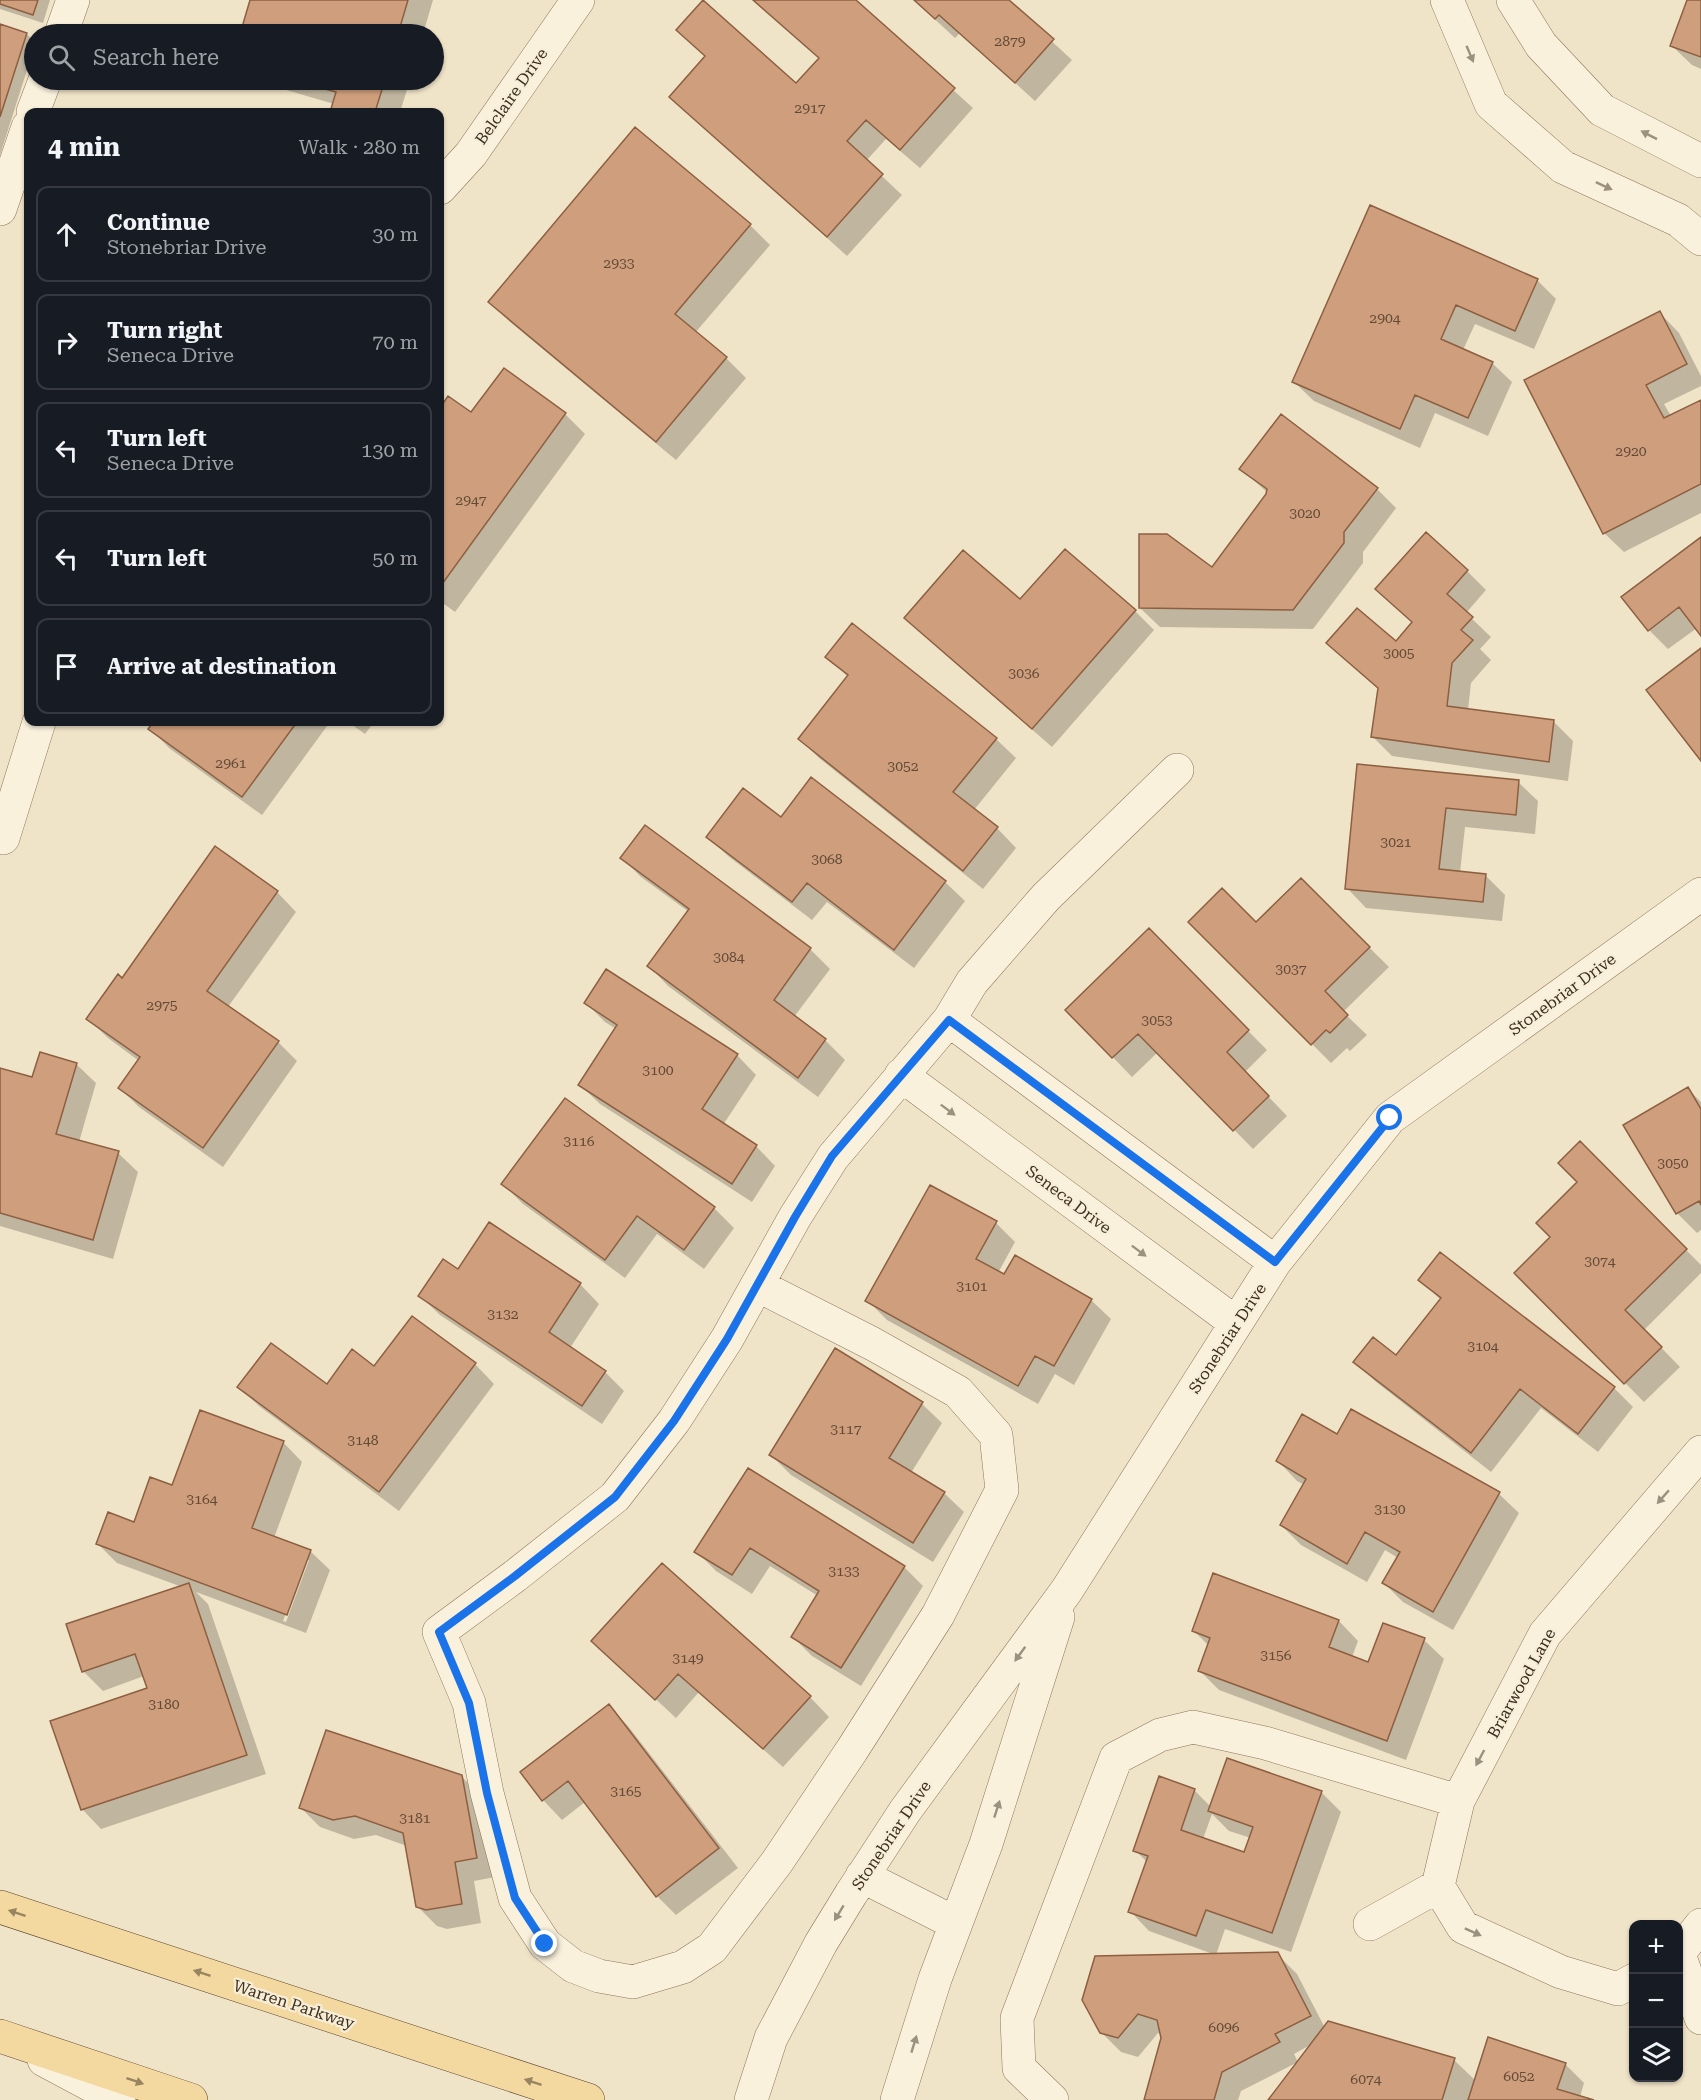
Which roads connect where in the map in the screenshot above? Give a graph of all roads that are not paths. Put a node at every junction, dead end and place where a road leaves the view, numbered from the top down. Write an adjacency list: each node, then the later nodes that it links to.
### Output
1 (73, 0): 5 (street)
2 (578, 0): 10 (street, Belclaire Drive)
3 (1447, 0): 12 (street, one-way to 12)
4 (1513, 0): 9 (street, one-way to 4)
5 (65, 24)
6 (41, 90): 7 (street)
7 (34, 108)
8 (24, 139): 11 (street)
9 (1701, 161)
10 (444, 184)
11 (0, 209)
12 (1701, 239)
13 (38, 726): 15 (street)
14 (1177, 770): 17 (street)
15 (3, 838)
16 (1701, 894): 19 (street, Stonebriar Drive)
17 (949, 1020): 18 (street); 19 (street)
18 (902, 1075): 20 (street); 21 (street, Seneca Drive, one-way to 21)
19 (1275, 1262): 21 (street, Stonebriar Drive)
20 (757, 1285): 20 (street)
21 (1236, 1323): 23 (street, Stonebriar Drive)
22 (1701, 1452): 24 (street, Briarwood Lane, one-way to 24)
23 (1067, 1590): 25 (street, Stonebriar Drive, one-way to 25); 28 (street, Stonebriar Drive, one-way to 23)
24 (1458, 1801): 26 (street, Briarwood Lane); 41 (street)
25 (862, 1876): 28 (street); 39 (street, Stonebriar Drive, one-way to 39)
26 (1438, 1886): 29 (street); 33 (street, one-way to 33)
27 (0, 1907): 38 (main road, Warren Parkway, one-way to 27)
28 (955, 1923): 40 (street, Stonebriar Drive, one-way to 28)
29 (1370, 1924)
30 (1701, 1925): 31 (street)
31 (1683, 1949)
32 (1683, 1966): 34 (street)
33 (1629, 1983)
34 (1701, 2018)
35 (0, 2036): 36 (street); 37 (main road, one-way to 37)
36 (119, 2100)
37 (191, 2100)
38 (588, 2100)
39 (751, 2100)
40 (897, 2100)
41 (1052, 2100)

